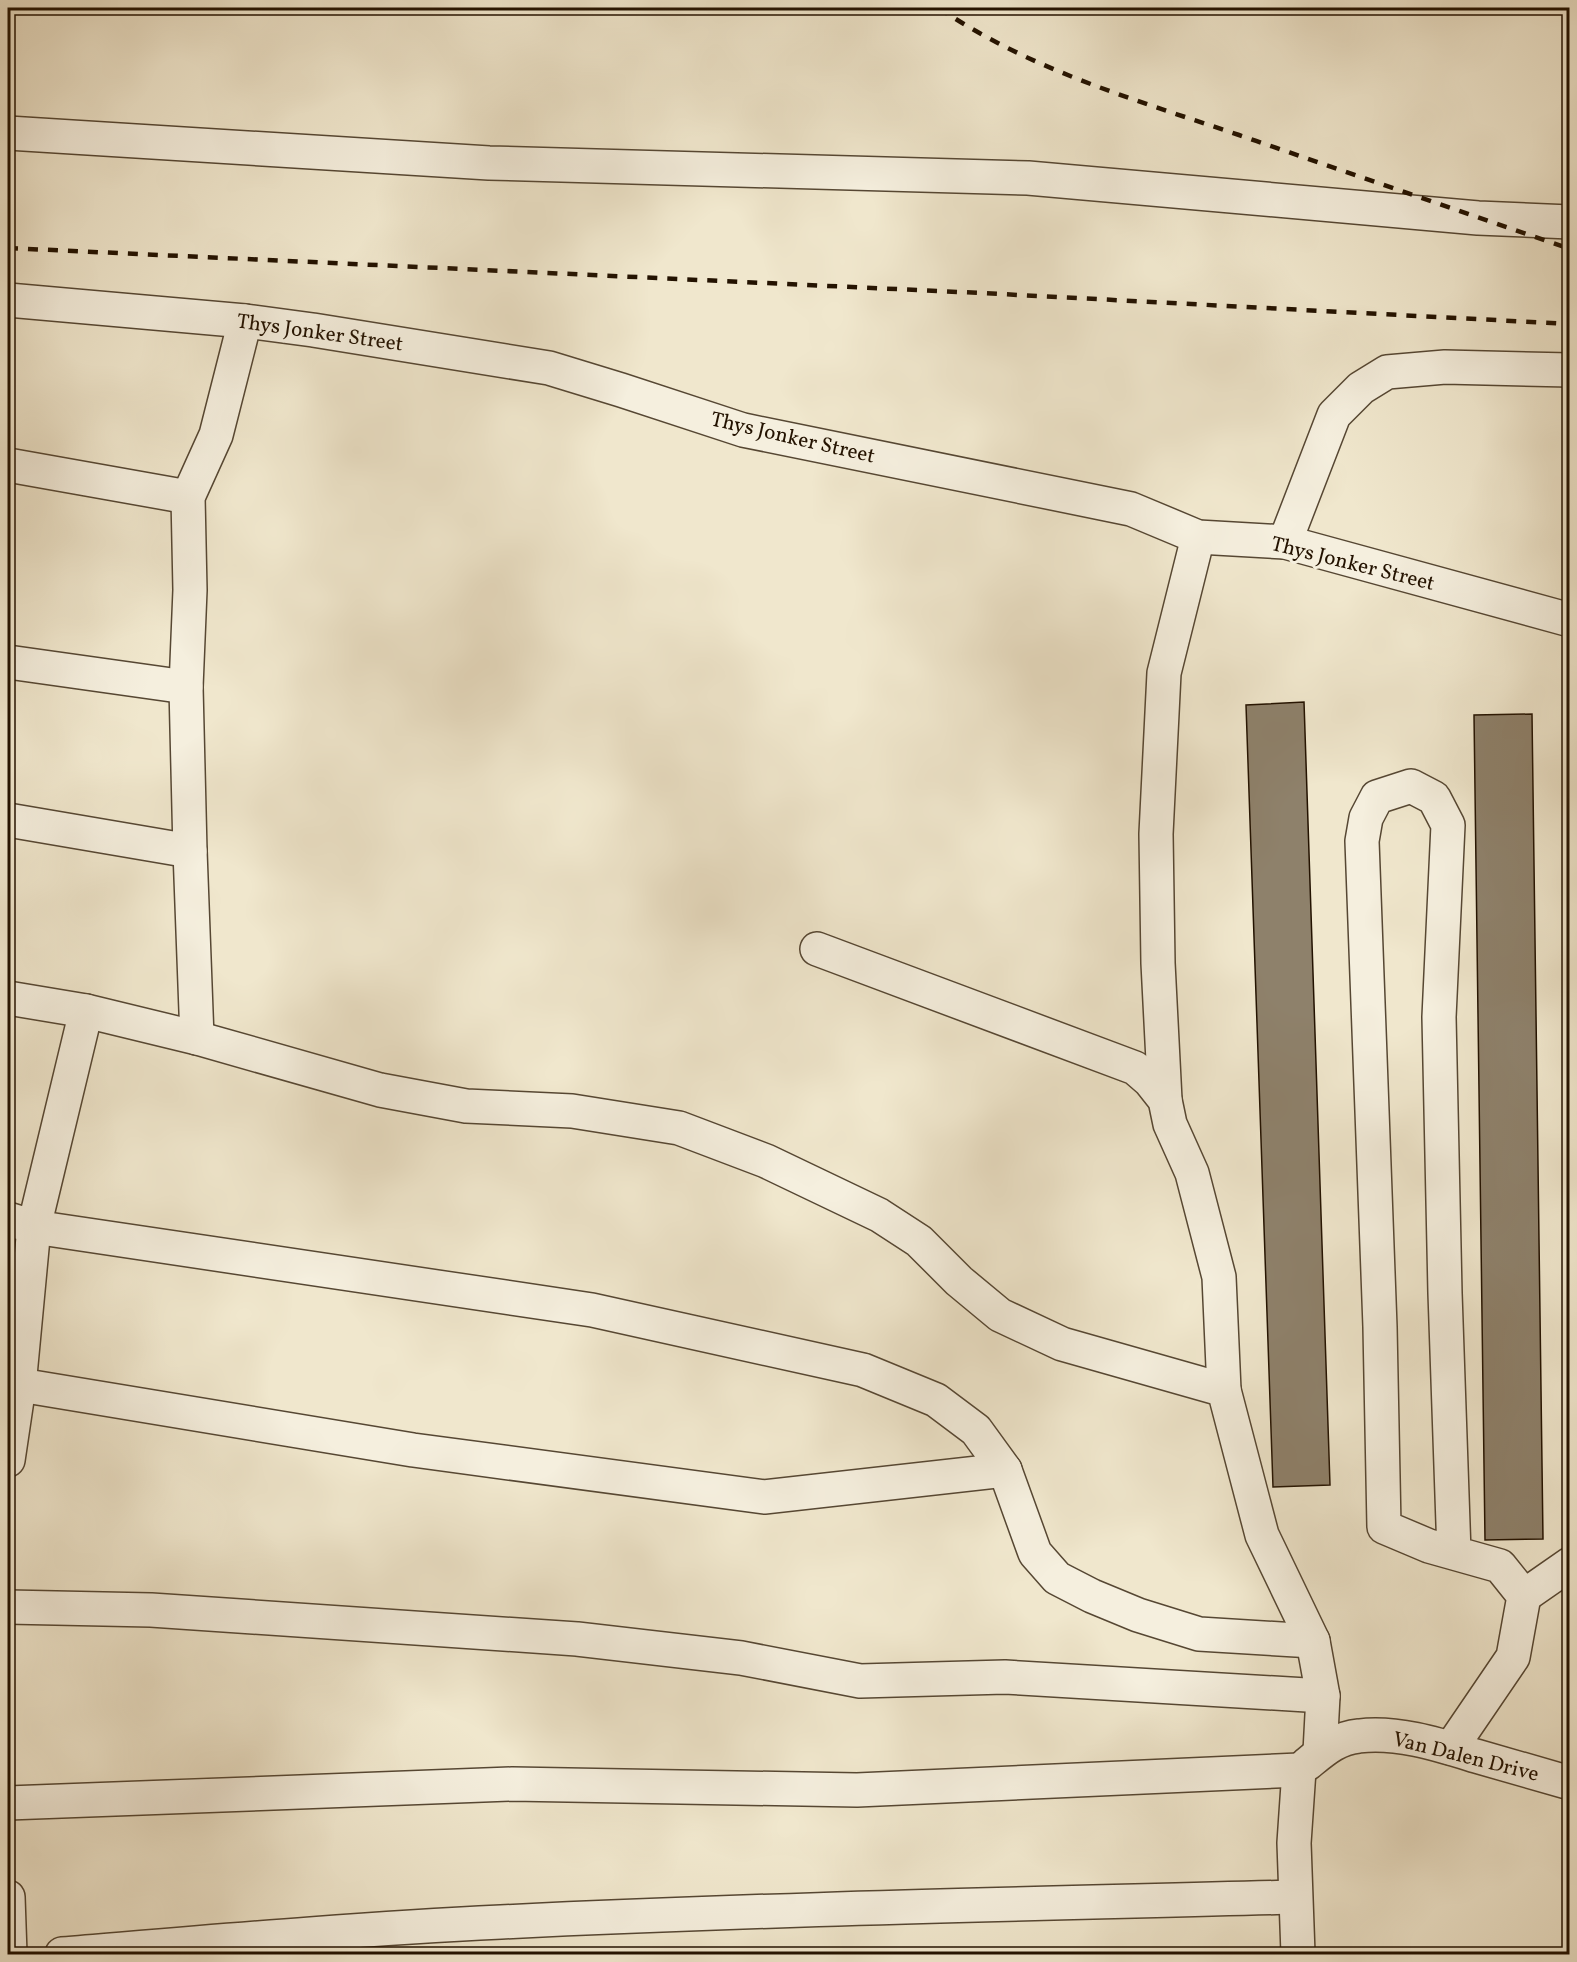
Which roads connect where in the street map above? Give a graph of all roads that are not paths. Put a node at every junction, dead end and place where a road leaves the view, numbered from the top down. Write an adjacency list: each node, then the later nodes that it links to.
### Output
1 (8, 133): 2 (street)
2 (1569, 222)
3 (8, 300): 4 (street, Thys Jonker Street)
4 (245, 321): 7 (street); 8 (street, Thys Jonker Street)
5 (1569, 370): 9 (street)
6 (8, 465): 7 (street)
7 (188, 497): 12 (street)
8 (1198, 537): 9 (street, Thys Jonker Street); 19 (street)
9 (1285, 542): 10 (street, Thys Jonker Street)
10 (1569, 620)
11 (8, 662): 12 (street)
12 (186, 687): 14 (street)
13 (8, 820): 14 (street)
14 (190, 851): 18 (street)
15 (817, 949): 19 (street)
16 (8, 998): 17 (street)
17 (86, 1011): 18 (street); 20 (street)
18 (198, 1038): 22 (street)
19 (1165, 1100): 22 (street)
20 (21, 1223): 21 (street); 24 (street)
21 (13, 1384): 23 (street); 24 (street)
22 (1224, 1390): 29 (street)
23 (8, 1460)
24 (1005, 1470): 29 (street)
25 (1454, 1553): 25 (street); 27 (street)
26 (1569, 1564): 27 (street)
27 (1524, 1596): 31 (street)
28 (8, 1606): 30 (street)
29 (1313, 1641): 30 (street)
30 (1323, 1696): 32 (street)
31 (1450, 1748): 32 (street, Van Dalen Drive); 33 (street, Van Dalen Drive)
32 (1310, 1761): 34 (street); 36 (street)
33 (1569, 1783)
34 (8, 1803)
35 (8, 1897): 37 (street)
36 (1295, 1897): 38 (street); 39 (street)
37 (10, 1954)
38 (62, 1954)
39 (1298, 1954)

